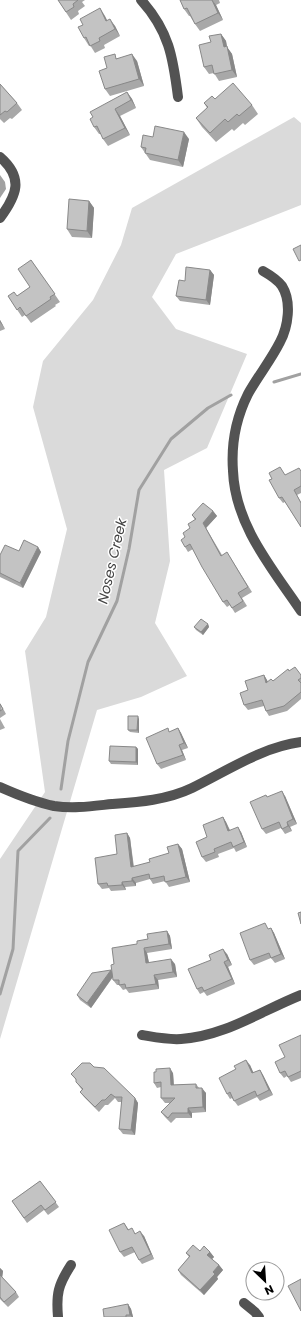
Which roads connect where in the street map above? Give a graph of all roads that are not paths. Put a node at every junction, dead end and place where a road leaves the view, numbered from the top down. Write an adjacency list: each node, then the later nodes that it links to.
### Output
1 (141, 0): 2 (street)
2 (178, 97)
3 (0, 157): 4 (street)
4 (0, 218)
5 (263, 271): 6 (street)
6 (301, 611)
7 (301, 742): 8 (street)
8 (0, 787)
9 (301, 995): 10 (street)
10 (142, 1035)
11 (71, 1265): 13 (street)
12 (244, 1304): 14 (street)
13 (58, 1317)
14 (259, 1317)

